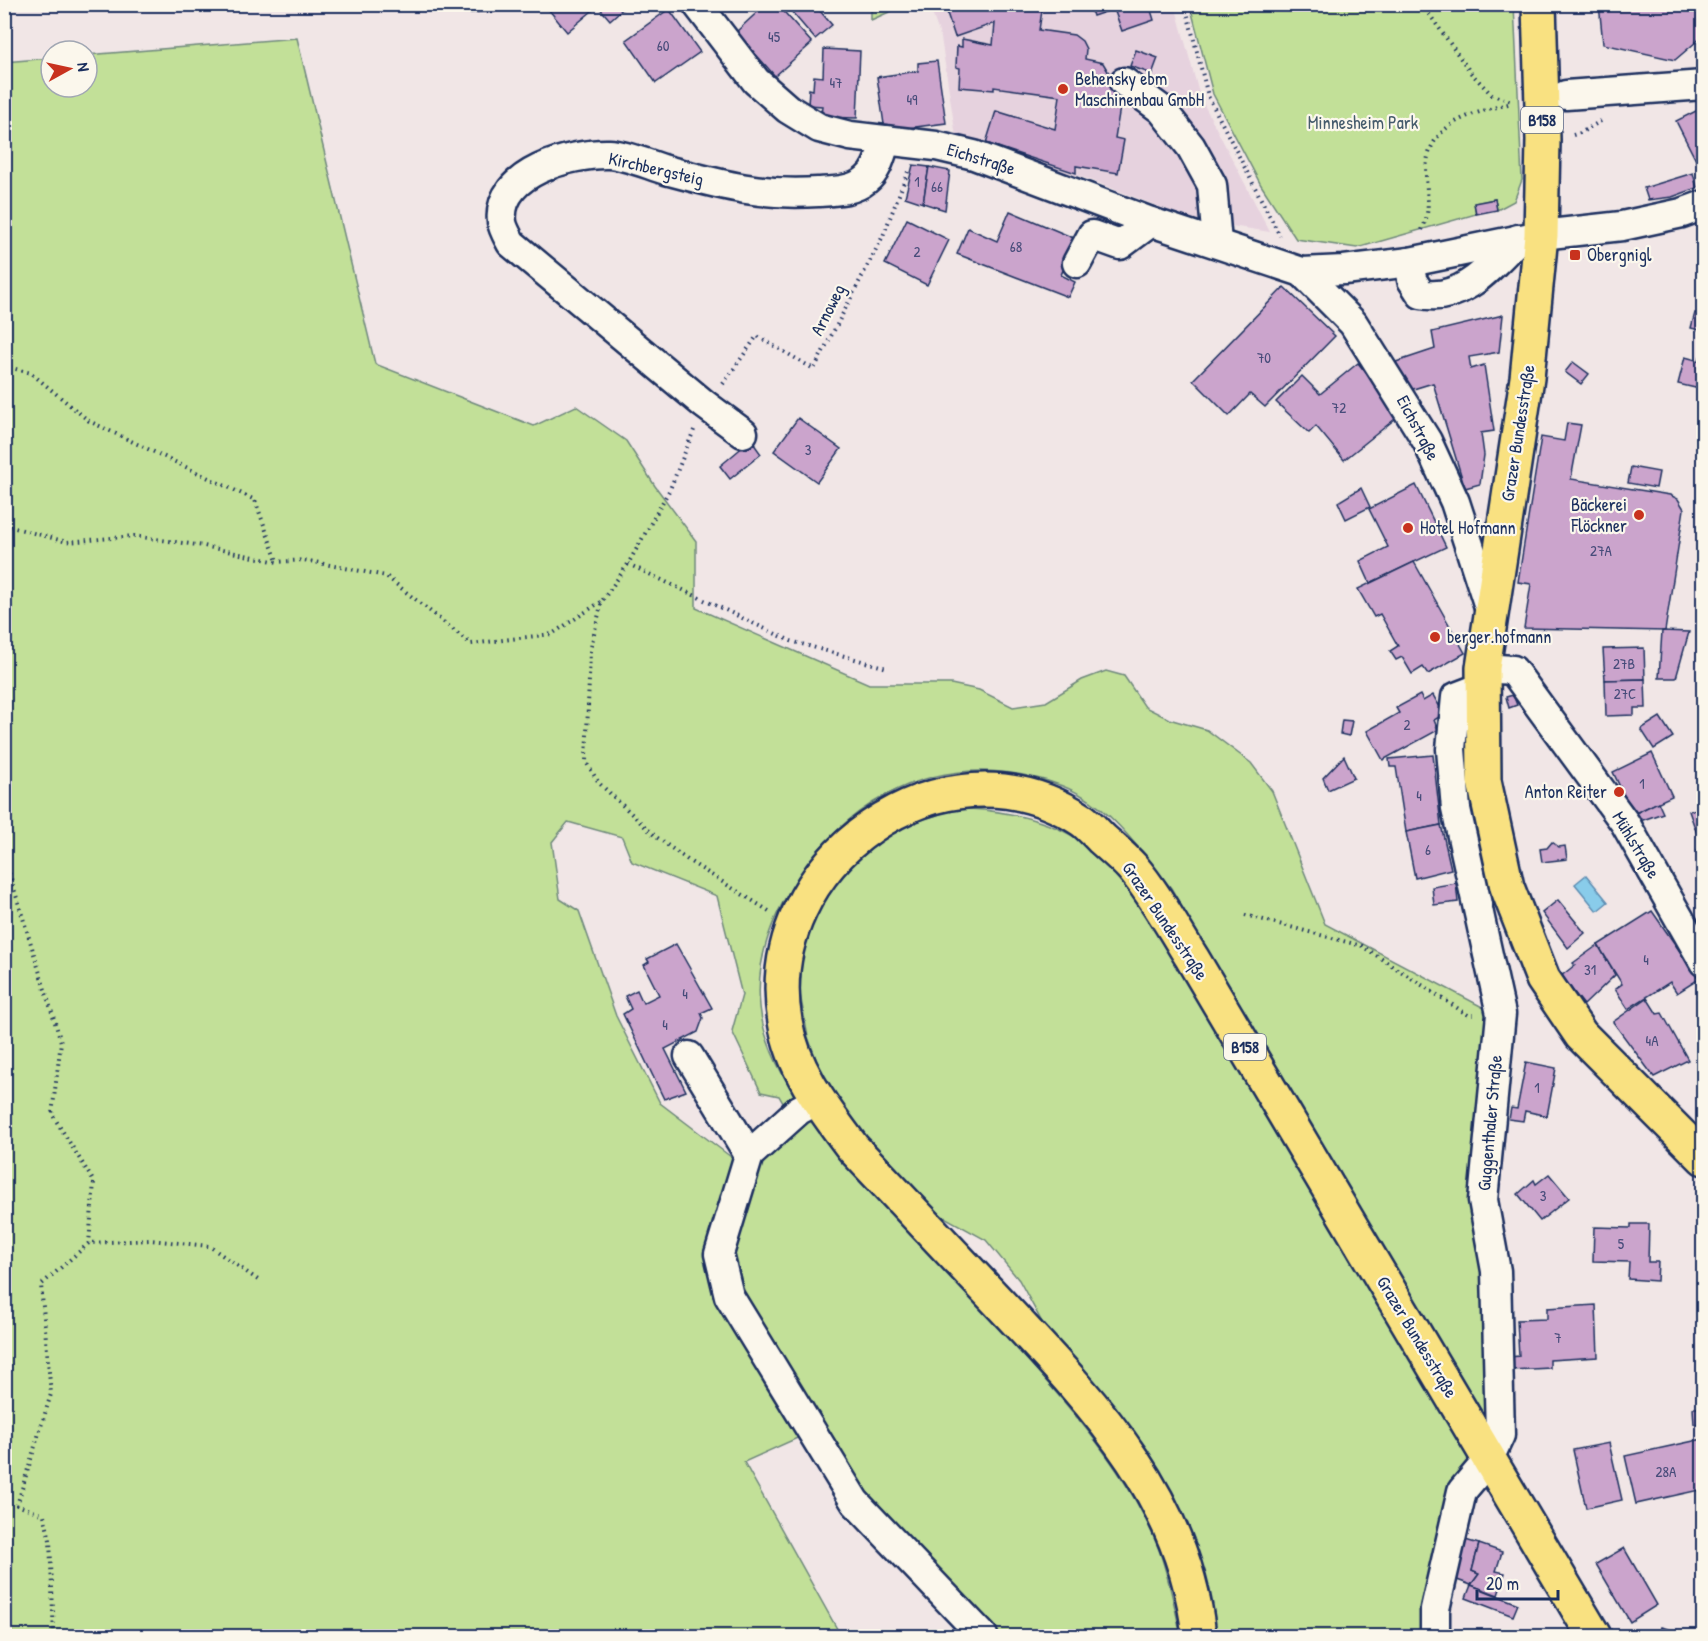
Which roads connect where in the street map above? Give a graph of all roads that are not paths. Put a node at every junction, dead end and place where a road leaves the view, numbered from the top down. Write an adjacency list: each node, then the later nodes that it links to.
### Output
1 (697, 4): 6 (street, Eichstraße)
2 (1539, 4): 9 (main road, B158)
3 (1125, 82): 10 (street)
4 (1704, 85): 5 (street)
5 (1566, 95)
6 (886, 140): 8 (street, Eichstraße); 14 (street, Kirchbergsteig)
7 (1704, 205): 9 (street)
8 (1151, 222): 10 (street, Eichstraße); 12 (street)
9 (1529, 237): 11 (street, Eichstraße); 11 (street); 15 (main road, Grazer Bundesstraße / B158)
10 (1216, 243): 13 (street, Eichstraße)
11 (1410, 262): 13 (street, Eichstraße)
12 (1077, 263)
13 (1302, 272): 15 (street, Eichstraße)
14 (743, 433)
15 (1490, 610): 16 (main road, Grazer Bundesstraße / B158)
16 (1483, 678): 17 (street, Mühlstraße); 21 (main road, Grazer Bundesstraße / B158); 22 (street, Guggenthaler Straße)
17 (1704, 962)
18 (689, 1056): 20 (street)
19 (818, 1100): 20 (street); 22 (main road, Grazer Bundesstraße / B158); 24 (main road, Grazer Bundesstraße / B158)
20 (748, 1155): 23 (street)
21 (1704, 1158)
22 (1489, 1459): 25 (street, Guggenthaler Straße); 26 (main road, Grazer Bundesstraße / B158)
23 (982, 1636)
24 (1199, 1636)
25 (1436, 1636)
26 (1594, 1636)

